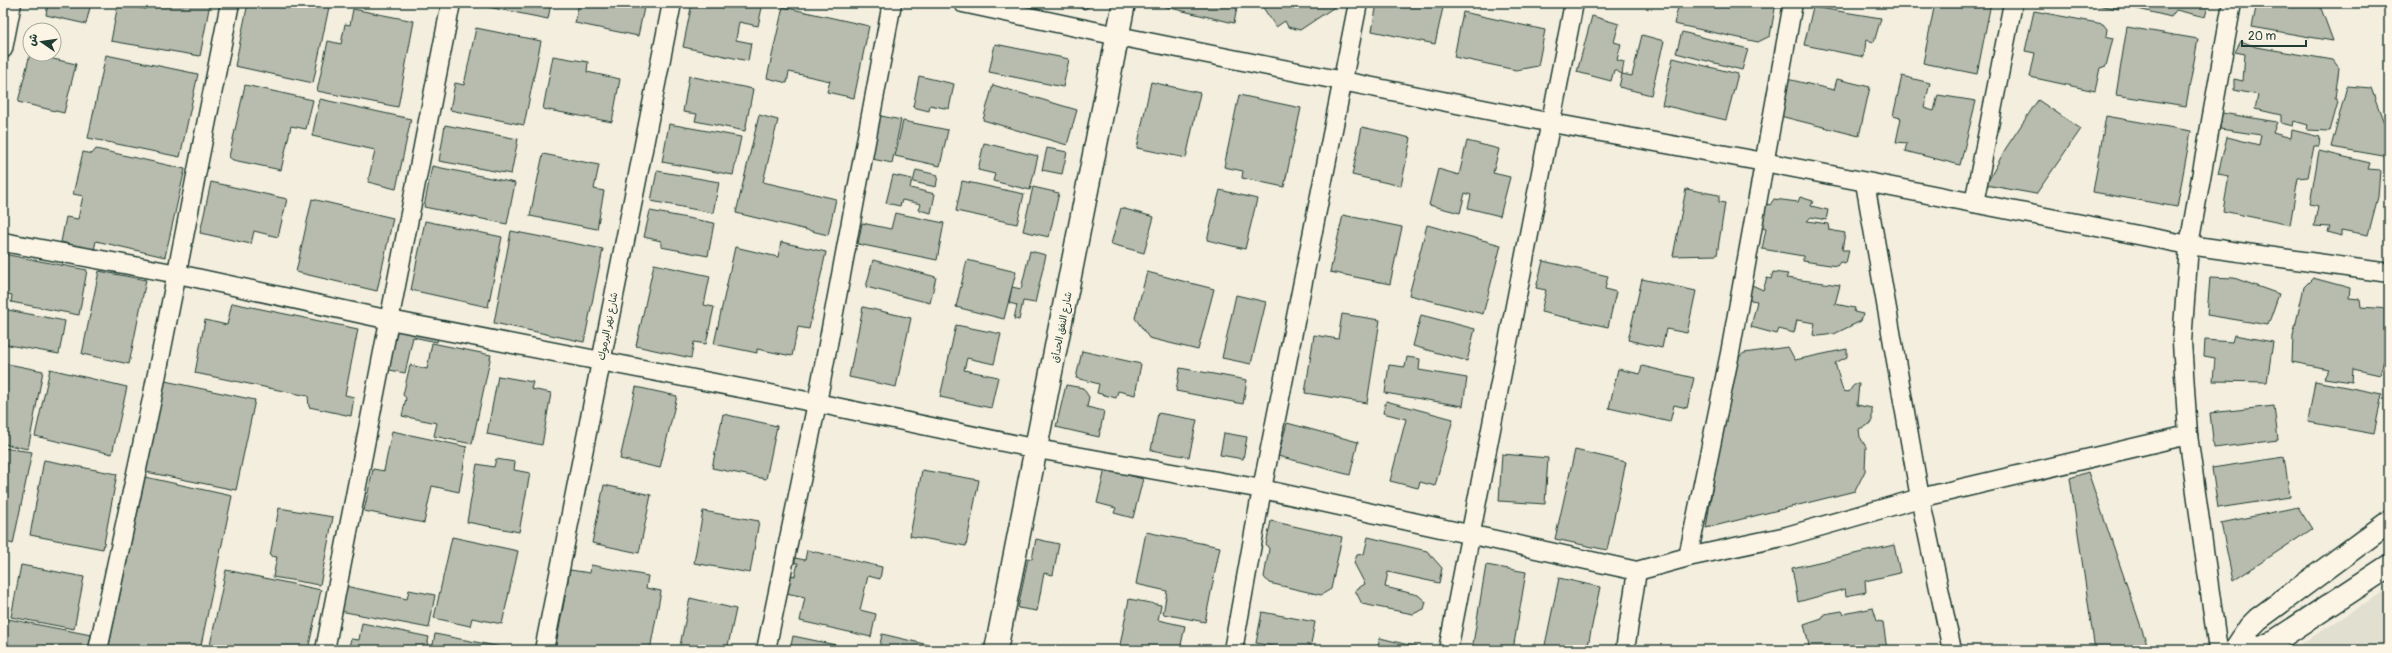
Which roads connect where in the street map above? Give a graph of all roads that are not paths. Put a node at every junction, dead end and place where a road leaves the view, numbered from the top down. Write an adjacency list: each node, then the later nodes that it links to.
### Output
1 (12, 3): 14 (street)
2 (230, 3): 23 (street)
3 (451, 3): 24 (street)
4 (672, 3): 25 (street, شارع نهر اليرموك)
5 (892, 3): 26 (street)
6 (963, 3): 13 (street)
7 (1124, 3): 13 (main road, شارع النفق الحدأق)
8 (1358, 3): 15 (street)
9 (1574, 3): 16 (street)
10 (1794, 3): 17 (street)
11 (2013, 3): 19 (street)
12 (2232, 3): 21 (street)
13 (1118, 36): 15 (street); 28 (main road, شارع النفق الحدأق)
14 (3, 49)
15 (1343, 81): 16 (street); 29 (street)
16 (1552, 123): 17 (street); 32 (street)
17 (1764, 162): 18 (street); 33 (street)
18 (1865, 183): 19 (street); 30 (street)
19 (1974, 203): 21 (street)
20 (3, 242): 23 (street)
21 (2189, 245): 22 (street); 27 (street)
22 (2389, 273)
23 (178, 274): 24 (street); 36 (street)
24 (390, 320): 25 (street); 37 (street)
25 (600, 361): 26 (street); 38 (street, شارع نهر اليرموك)
26 (817, 403): 28 (street); 39 (street)
27 (2188, 435): 30 (street); 45 (street)
28 (1037, 449): 29 (street); 40 (main road, شارع النفق الحدأق)
29 (1262, 489): 32 (street); 41 (street)
30 (1920, 498): 33 (street); 44 (street)
31 (2389, 522): 46 (main road)
32 (1468, 536): 35 (street); 42 (street)
33 (1688, 556): 35 (street)
34 (2389, 566): 47 (main road)
35 (1637, 571): 43 (street)
36 (98, 650)
37 (325, 650)
38 (544, 650)
39 (766, 650)
40 (996, 650)
41 (1233, 650)
42 (1448, 650)
43 (1626, 650)
44 (1952, 650)
45 (2218, 650)
46 (2235, 650)
47 (2246, 650)

